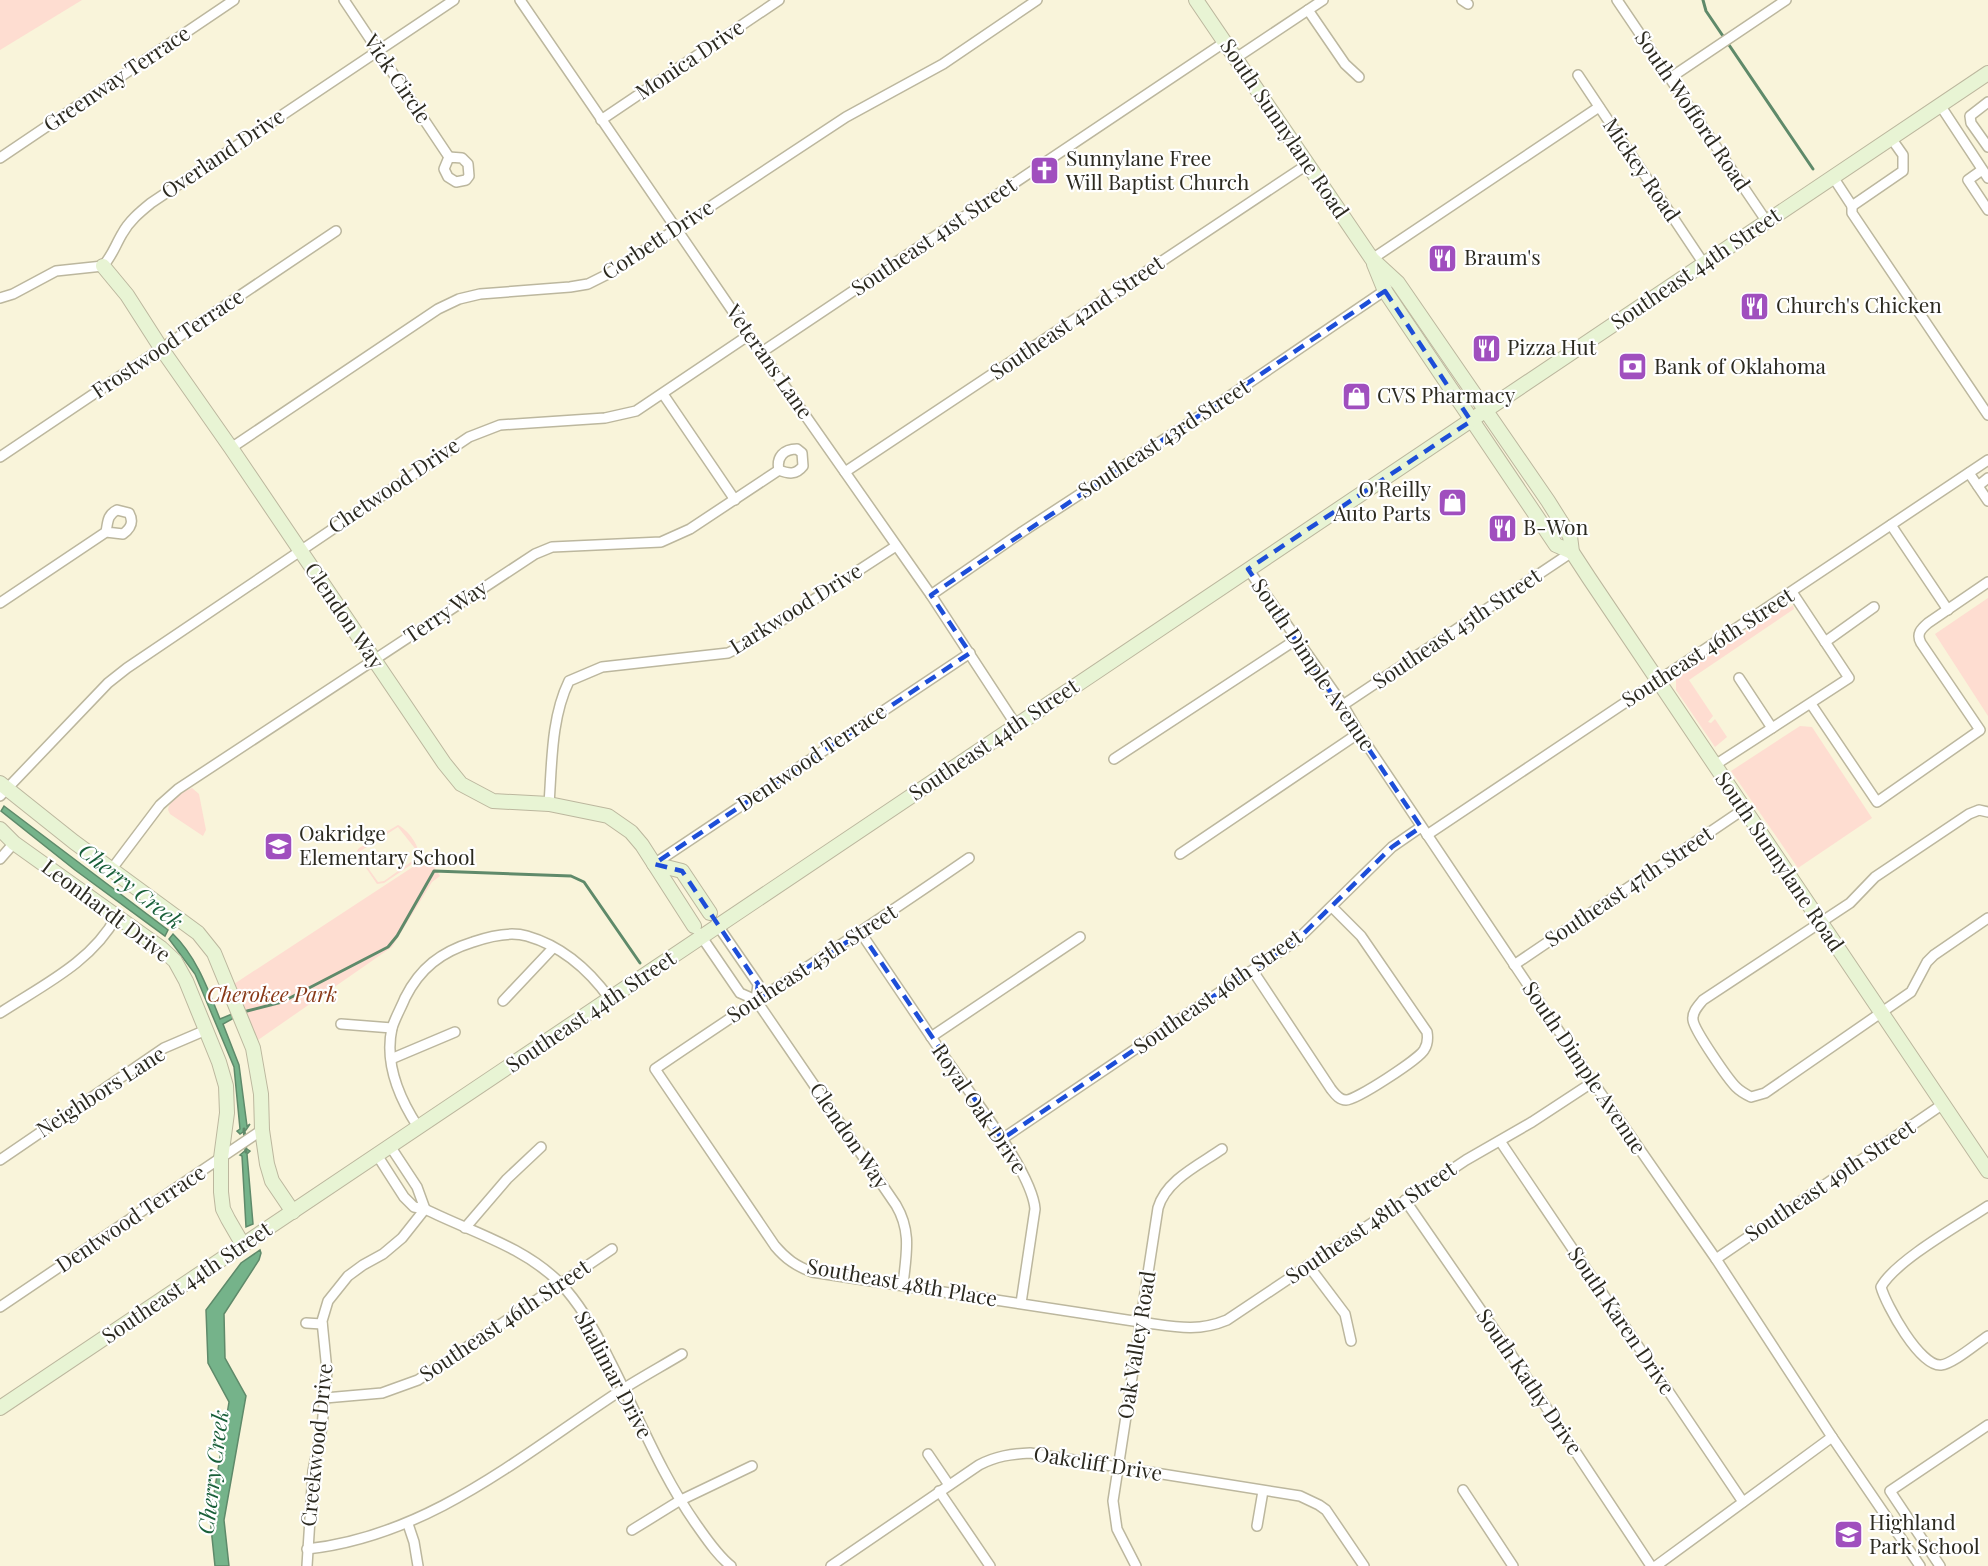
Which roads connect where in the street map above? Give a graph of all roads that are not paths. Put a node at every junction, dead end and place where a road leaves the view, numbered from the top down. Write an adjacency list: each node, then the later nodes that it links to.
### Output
1 (234, 0): 28 (street, Greenway Terrace)
2 (344, 0): 13 (street, Vick Circle)
3 (454, 0): 13 (street, Overland Drive)
4 (779, 0): 22 (street, Monica Drive)
5 (1037, 0): 36 (street, Corbett Drive)
6 (1196, 0): 12 (main road, South Sunnylane Road)
7 (1323, 0): 11 (street)
8 (1617, 0): 18 (street, South Wofford Road)
9 (1786, 0): 18 (street)
10 (526, 2): 22 (street, Veterans Lane)
11 (1308, 10): 14 (street); 17 (street)
12 (1225, 42): 14 (main road, South Sunnylane Road); 46 (street, Southeast 41st Street)
13 (378, 50): 27 (street, Vick Circle); 40 (street, Overland Drive)
14 (1236, 58): 29 (main road, South Sunnylane Road)
15 (1988, 73): 20 (main road, Southeast 44th Street)
16 (1578, 75): 21 (street, Mickey Road)
17 (1359, 77)
18 (1670, 78): 35 (street, South Wofford Road)
19 (1988, 102): 23 (street)
20 (1940, 105): 24 (main road, Southeast 44th Street); 25 (street)
21 (1599, 107): 38 (street); 39 (street, Mickey Road)
22 (601, 120): 36 (street, Veterans Lane)
23 (1977, 132): 25 (street); 26 (street)
24 (1891, 138): 31 (main road, Southeast 44th Street); 33 (street)
25 (1963, 141): 30 (street)
26 (1988, 147)
27 (449, 157)
28 (0, 158)
29 (1308, 164): 38 (main road, South Sunnylane Road); 55 (street, Southeast 42nd Street)
30 (1982, 170): 32 (street); 34 (street)
31 (1833, 177): 33 (street); 35 (main road, Southeast 44th Street)
32 (1988, 178)
33 (1852, 206): 49 (street)
34 (1988, 210)
35 (1767, 222): 39 (main road, Southeast 44th Street)
36 (676, 228): 44 (street, Veterans Lane); 51 (street, Corbett Drive)
37 (336, 231): 45 (street, Frostwood Terrace)
38 (1372, 259): 41 (main road, South Sunnylane Road); 42 (main road, South Sunnylane Road)
39 (1704, 264): 48 (main road, Southeast 44th Street)
40 (103, 266): 43 (street); 45 (main road, Clendon Way)
41 (1398, 283): 42 (street, Southeast 43rd Street); 48 (main road, South Sunnylane Road)
42 (1384, 291): 50 (main road, South Sunnylane Road); 69 (street, Southeast 43rd Street)
43 (0, 298)
44 (749, 335): 46 (street, Veterans Lane); 47 (street, Chetwood Drive)
45 (161, 348): 51 (main road, Clendon Way); 52 (street, Frostwood Terrace)
46 (762, 352): 55 (street, Veterans Lane)
47 (663, 394): 59 (street); 64 (street, Chetwood Drive)
48 (1486, 410): 50 (main road, Southeast 44th Street); 65 (main road, South Sunnylane Road)
49 (1988, 415)
50 (1472, 421): 65 (main road, South Sunnylane Road); 66 (main road, Southeast 44th Street)
51 (231, 448): 64 (main road, Clendon Way)
52 (0, 457)
53 (1988, 460): 56 (street, Southeast 46th Street)
54 (778, 470): 59 (street, Terry Way)
55 (845, 472): 63 (street, Veterans Lane)
56 (1969, 473): 58 (street); 61 (street, Southeast 46th Street)
57 (1988, 478): 58 (street)
58 (1977, 486): 60 (street)
59 (735, 500): 76 (street, Terry Way)
60 (1988, 501)
61 (1891, 525): 68 (street, Southeast 46th Street); 72 (street)
62 (106, 532): 70 (street)
63 (896, 546): 69 (street, Veterans Lane); 87 (street, Larkwood Drive)
64 (300, 550): 76 (main road, Clendon Way); 86 (street, Chetwood Drive)
65 (1572, 552): 78 (main road, South Sunnylane Road); 80 (street, Southeast 45th Street)
66 (1248, 569): 73 (street, South Dimple Avenue); 81 (main road, Southeast 44th Street)
67 (1988, 582): 72 (street)
68 (1792, 592): 74 (street); 78 (street, Southeast 46th Street)
69 (931, 595): 75 (street, Veterans Lane)
70 (0, 603)
71 (1874, 607): 74 (street)
72 (1948, 610): 79 (street)
73 (1297, 639): 80 (street, South Dimple Avenue); 84 (street)
74 (1825, 642): 79 (street)
75 (970, 653): 81 (street, Veterans Lane); 96 (street, Dentwood Terrace)
76 (373, 660): 87 (main road, Clendon Way); 97 (street, Terry Way)
77 (1739, 678): 82 (street)
78 (1657, 681): 85 (main road, South Sunnylane Road); 91 (street, Southeast 46th Street)
79 (1811, 704): 82 (street)
80 (1343, 705): 83 (street, South Dimple Avenue)
81 (1016, 725): 105 (main road, Southeast 44th Street)
82 (1772, 728): 85 (street)
83 (1359, 733): 91 (street, South Dimple Avenue); 93 (street)
84 (1114, 759)
85 (1715, 765): 88 (main road, South Sunnylane Road)
86 (2, 790): 97 (main road, Leonhardt Drive)
87 (549, 804): 96 (main road, Clendon Way)
88 (1744, 809): 104 (main road, South Sunnylane Road); 110 (street, Southeast 47th Street)
89 (1988, 813): 104 (street)
90 (0, 829): 92 (main road, Leonhardt Drive)
91 (1424, 831): 100 (street, Southeast 46th Street); 110 (street, South Dimple Avenue)
92 (14, 843): 95 (street); 102 (main road, Leonhardt Drive)
93 (1180, 854)
94 (969, 858): 107 (street, Southeast 45th Street)
95 (0, 859)
96 (654, 864): 98 (main road, Clendon Way); 99 (main road, Clendon Way)
97 (111, 870): 127 (main road, Leonhardt Drive)
98 (693, 889): 99 (main road); 101 (main road, Clendon Way)
99 (677, 900): 106 (main road, Clendon Way)
100 (1332, 907): 111 (street, Southeast 46th Street); 111 (street)
101 (710, 914): 105 (street, Clendon Way)
102 (116, 917): 116 (street); 119 (main road, Leonhardt Drive)
103 (1988, 918): 115 (street)
104 (1820, 922): 115 (main road, South Sunnylane Road); 115 (street)
105 (718, 926): 106 (main road, Southeast 44th Street); 113 (street, Clendon Way)
106 (698, 931): 112 (main road, Southeast 44th Street); 113 (street, Clendon Way)
107 (861, 933): 113 (street, Southeast 45th Street); 121 (street, Royal Oak Drive)
108 (1080, 937): 121 (street)
109 (553, 948): 112 (street); 114 (street); 118 (street)
110 (1514, 965): 124 (street, South Dimple Avenue)
111 (1253, 971): 128 (street, Southeast 46th Street)
112 (609, 999): 126 (main road, Southeast 44th Street)
113 (756, 1000): 123 (street, Southeast 45th Street); 147 (street, Clendon Way)
114 (503, 1001)
115 (1881, 1012): 125 (main road, South Sunnylane Road)
116 (0, 1013)
117 (341, 1024): 118 (street)
118 (392, 1028): 122 (street)
119 (206, 1030): 134 (main road, Leonhardt Drive); 135 (street, Neighbors Lane)
120 (454, 1032): 122 (street)
121 (931, 1037): 128 (street, Royal Oak Drive)
122 (391, 1059): 126 (street)
123 (655, 1069): 147 (street, Southeast 48th Place)
124 (1593, 1082): 129 (street, Southeast 48th Street); 144 (street, South Dimple Avenue)
125 (1943, 1104): 136 (main road, South Sunnylane Road); 144 (street, Southeast 49th Street)
126 (418, 1127): 130 (main road, Southeast 44th Street)
127 (262, 1130): 134 (street, Dentwood Terrace); 140 (main road, Leonhardt Drive)
128 (1002, 1139): 148 (street, Royal Oak Drive)
129 (1500, 1141): 137 (street, Southeast 48th Street); 169 (street, South Karen Drive)
130 (390, 1146): 133 (main road, Southeast 44th Street); 139 (street)
131 (541, 1147): 141 (street)
132 (1222, 1149): 150 (street, Oak Valley Road)
133 (376, 1155): 139 (street, Shalimar Drive); 140 (main road, Southeast 44th Street)
134 (221, 1158): 142 (main road, Leonhardt Drive); 149 (street, Dentwood Terrace)
135 (0, 1160)
136 (1988, 1171)
137 (1405, 1200): 145 (street, Southeast 48th Street); 182 (street, South Kathy Drive)
138 (1988, 1206): 153 (street)
139 (426, 1209): 141 (street, Shalimar Drive); 152 (street, Creekwood Drive)
140 (292, 1212): 142 (main road, Southeast 44th Street)
141 (465, 1228): 146 (street, Shalimar Drive)
142 (243, 1245): 158 (main road, Southeast 44th Street)
143 (612, 1250): 146 (street, Southeast 46th Street)
144 (1716, 1259): 160 (street, South Dimple Avenue)
145 (1308, 1264): 150 (street, Southeast 48th Street); 154 (street)
146 (560, 1283): 156 (street, Shalimar Drive); 157 (street, Southeast 46th Street)
147 (903, 1285): 148 (street, Southeast 48th Place)
148 (1021, 1303): 150 (street, Southeast 48th Place)
149 (0, 1307)
150 (1140, 1322): 163 (street, Oak Valley Road)
151 (306, 1323): 152 (street)
152 (322, 1324): 157 (street, Creekwood Drive)
153 (1988, 1336)
154 (1351, 1341)
155 (682, 1354): 156 (street)
156 (624, 1388): 168 (street, Shalimar Drive); 170 (street)
157 (324, 1398): 173 (street, Creekwood Drive)
158 (0, 1408)
159 (1988, 1425): 185 (street)
160 (1833, 1437): 169 (street); 184 (street, South Dimple Avenue)
161 (928, 1454): 164 (street)
162 (752, 1466): 168 (street)
163 (1118, 1467): 164 (street, Oakcliff Drive); 167 (street, Oakcliff Drive); 179 (street, Oak Valley Road)
164 (949, 1485): 166 (street, Oakcliff Drive)
165 (1462, 1490): 181 (street)
166 (939, 1491): 177 (street, Oakcliff Drive); 178 (street)
167 (1263, 1491): 171 (street); 180 (street, Oakcliff Drive)
168 (679, 1501): 172 (street); 176 (street, Shalimar Drive)
169 (1743, 1502): 183 (street)
170 (408, 1524): 173 (street); 175 (street)
171 (1257, 1526)
172 (632, 1530)
173 (307, 1549): 174 (street, Creekwood Drive)
174 (307, 1566)
175 (418, 1566)
176 (730, 1566)
177 (831, 1566)
178 (990, 1566)
179 (1136, 1566)
180 (1364, 1566)
181 (1513, 1566)
182 (1651, 1566)
183 (1656, 1566)
184 (1920, 1566)
185 (1940, 1566)

